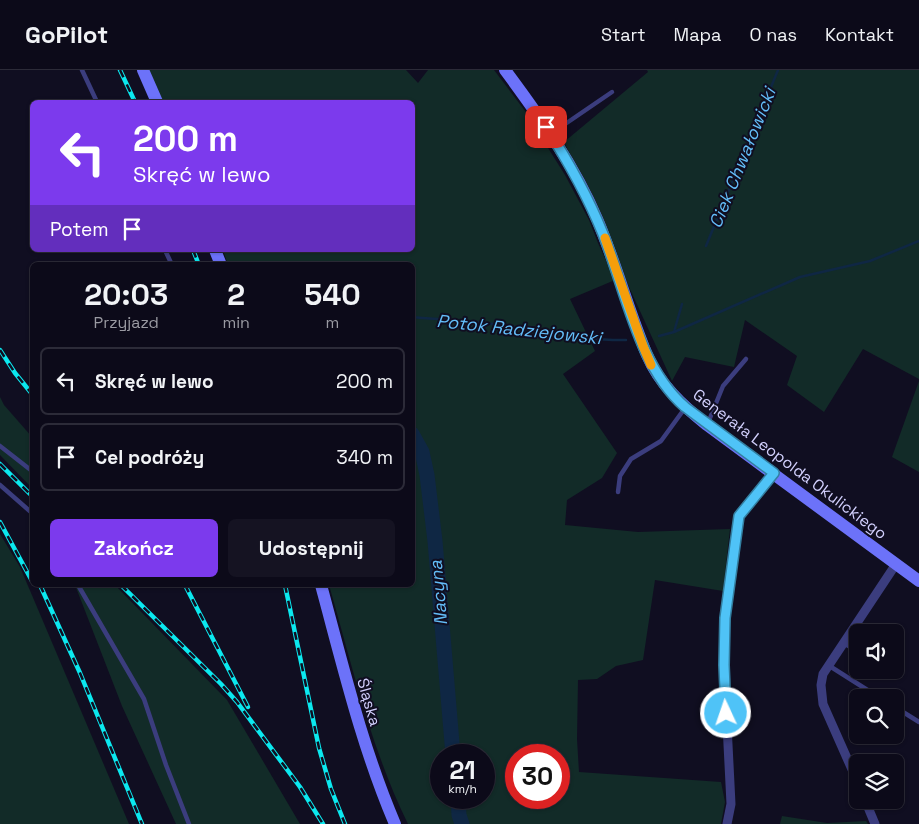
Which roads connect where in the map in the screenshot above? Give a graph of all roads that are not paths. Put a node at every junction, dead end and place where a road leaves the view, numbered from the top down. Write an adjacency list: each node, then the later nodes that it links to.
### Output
1 (82, 70): 5 (lane)
2 (143, 70): 6 (street)
3 (505, 70): 7 (street, Generała Leopolda Okulickiego)
4 (612, 92): 7 (lane)
5 (96, 100)
6 (156, 100)
7 (551, 133): 9 (street, Generała Leopolda Okulickiego)
8 (746, 359): 10 (lane)
9 (685, 407): 10 (street, Generała Leopolda Okulickiego); 15 (lane)
10 (707, 425): 13 (street, Generała Leopolda Okulickiego)
11 (0, 446): 12 (lane)
12 (30, 469)
13 (774, 473): 17 (street, Generała Leopolda Okulickiego); 31 (street)
14 (0, 485): 16 (lane)
15 (618, 492)
16 (30, 512)
17 (896, 564): 18 (street, Generała Leopolda Okulickiego); 21 (street)
18 (919, 581)
19 (79, 587): 29 (lane)
20 (322, 587): 30 (street, Śląska)
21 (843, 642): 22 (lane); 23 (street)
22 (849, 646)
23 (828, 665): 24 (lane); 27 (street)
24 (866, 689)
25 (904, 713): 26 (lane)
26 (919, 722)
27 (849, 763)
28 (869, 809): 32 (street)
29 (189, 824)
30 (396, 824)
31 (727, 824)
32 (875, 824)

